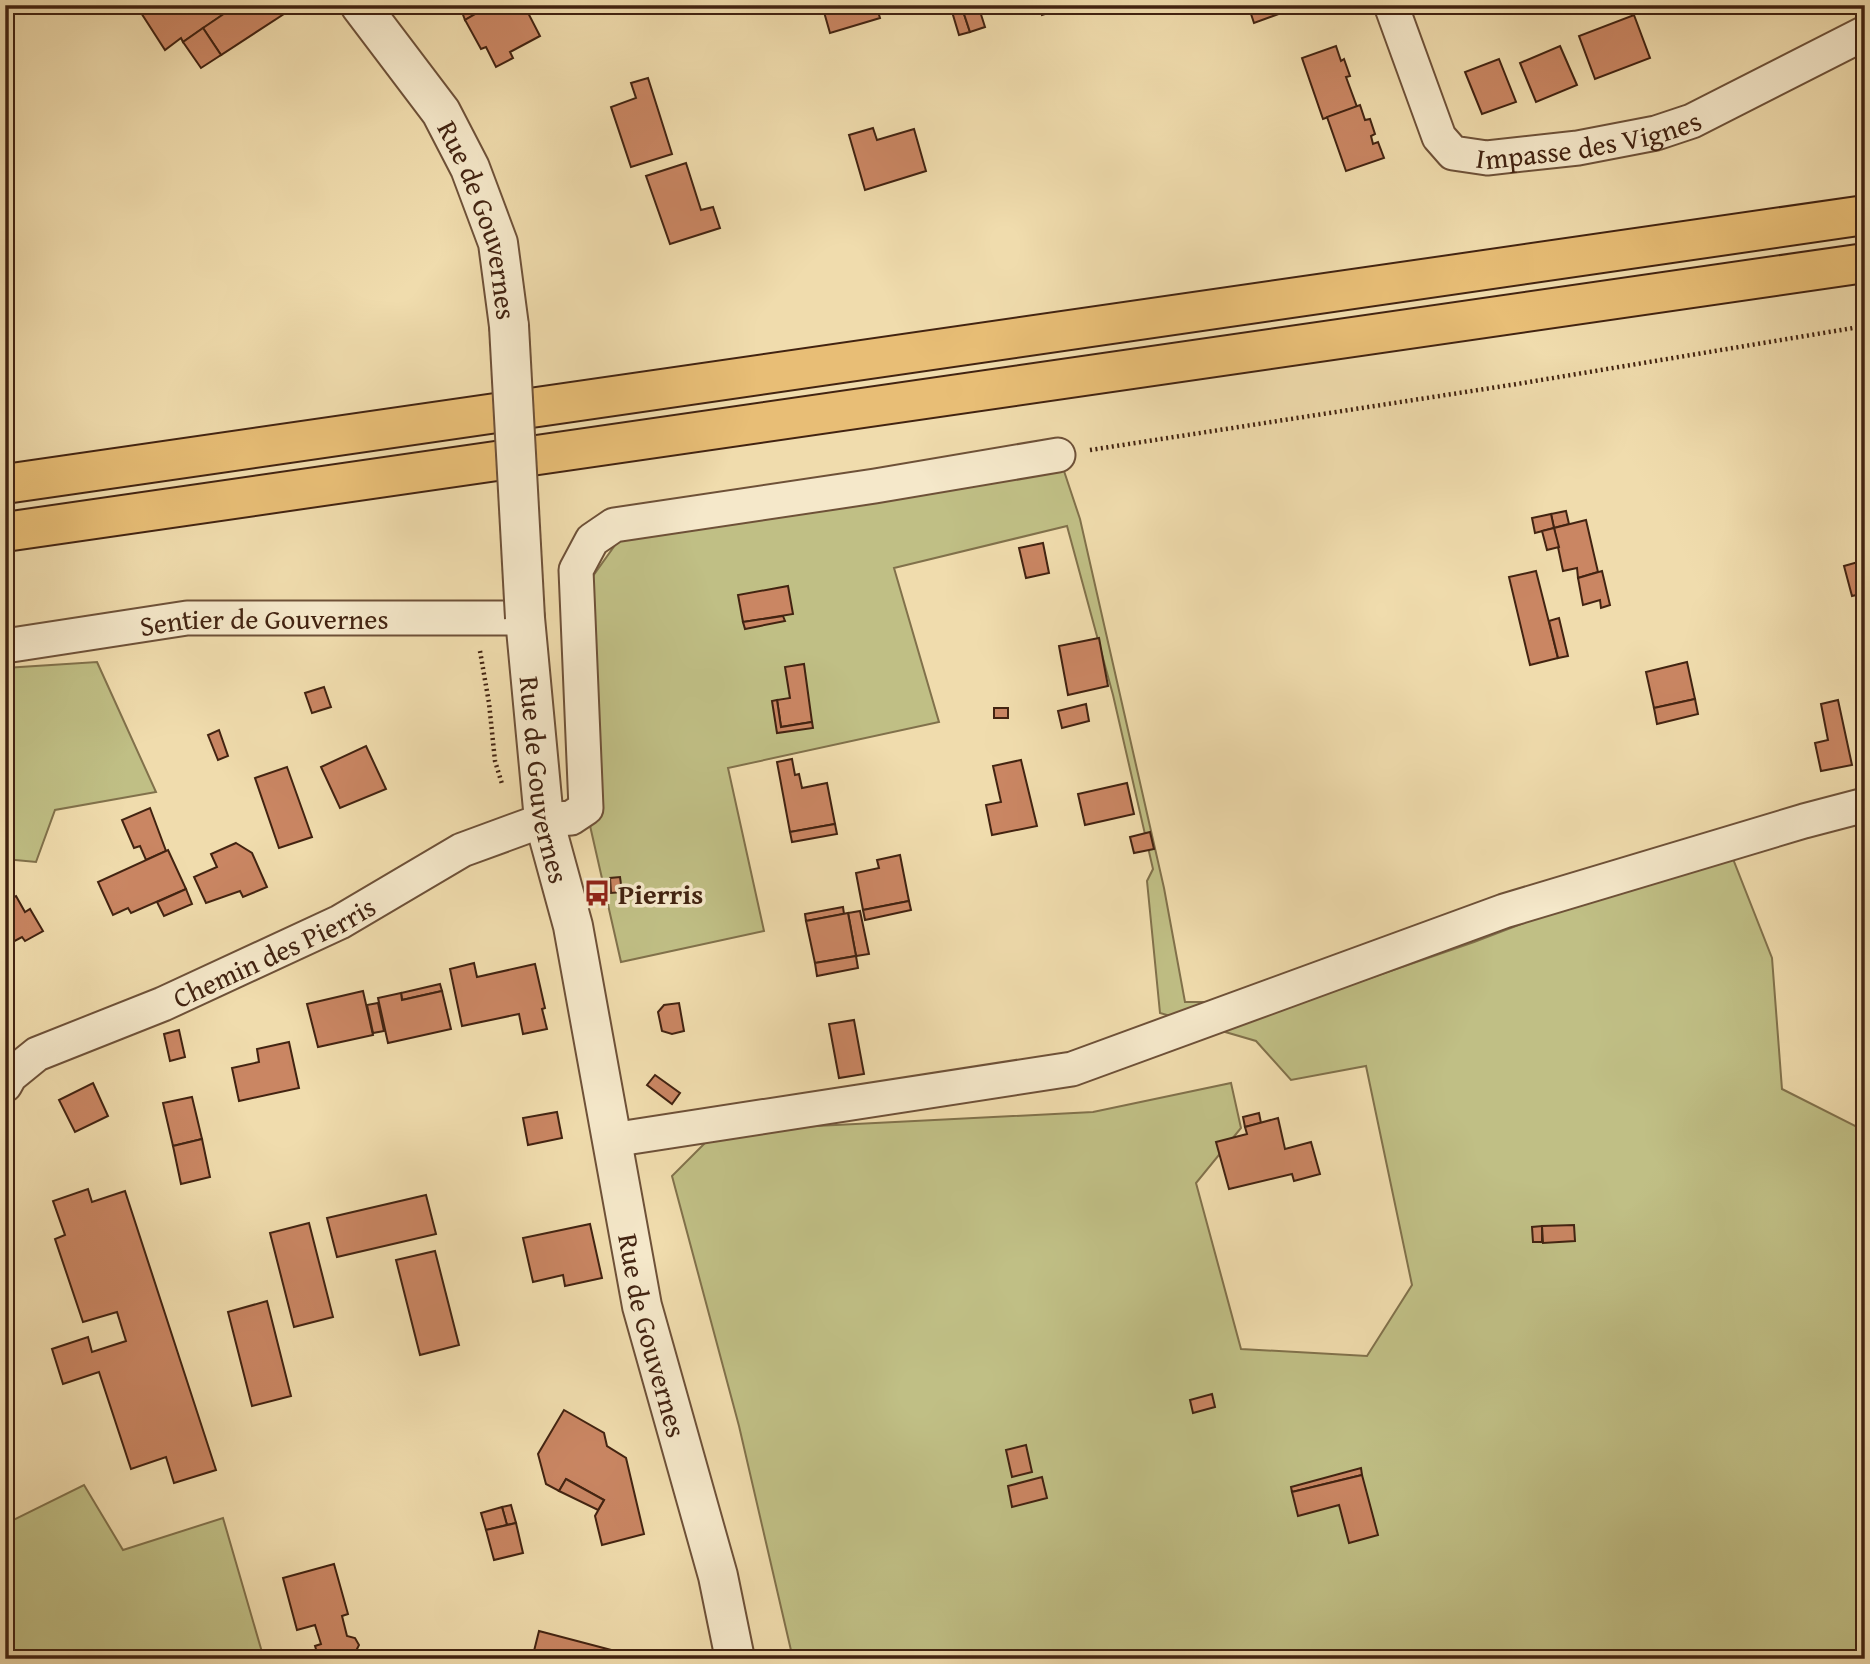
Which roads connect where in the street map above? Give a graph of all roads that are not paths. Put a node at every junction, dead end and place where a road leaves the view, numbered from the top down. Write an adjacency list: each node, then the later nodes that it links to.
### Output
1 (360, 5): 9 (street, Rue de Gouvernes, bridge)
2 (1391, 5): 3 (street, Impasse des Vignes)
3 (1865, 33)
4 (1865, 215): 7 (highway)
5 (1865, 263): 8 (highway)
6 (1058, 455): 12 (street, Chemin des Pierris)
7 (5, 484)
8 (5, 532)
9 (525, 618): 10 (street, Sentier de Gouvernes); 12 (street, Rue de Gouvernes)
10 (5, 646)
11 (1865, 805): 14 (street)
12 (544, 820): 13 (street, Chemin des Pierris); 14 (street, Rue de Gouvernes)
13 (8, 1071)
14 (612, 1140): 15 (street, Rue de Gouvernes)
15 (735, 1659)

